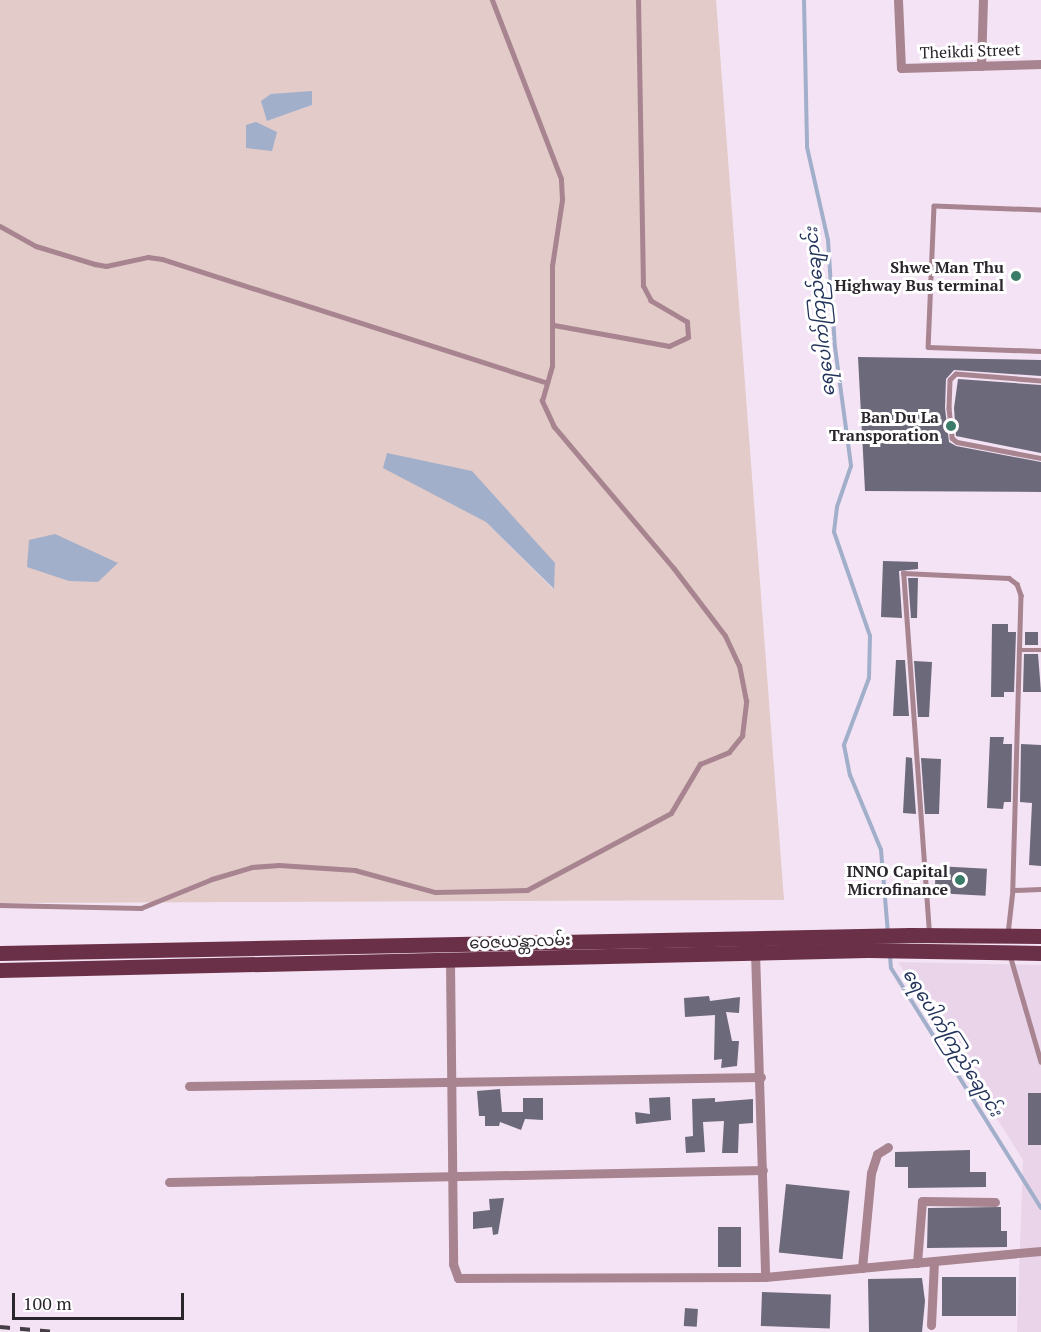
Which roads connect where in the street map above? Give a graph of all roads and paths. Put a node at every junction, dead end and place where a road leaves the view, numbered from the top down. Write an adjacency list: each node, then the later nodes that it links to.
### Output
1 (492, 0): 9 (lane)
2 (638, 0): 9 (lane)
3 (898, 0): 6 (street, Theikdi Street)
4 (983, 0): 6 (street)
5 (1041, 64): 6 (street, Theikdi Street)
6 (981, 66)
7 (1041, 210): 10 (lane)
8 (0, 226): 12 (lane)
9 (554, 325): 12 (lane)
10 (1041, 351)
11 (1041, 381): 13 (lane)
12 (546, 382): 18 (lane)
13 (1041, 458)
14 (1020, 650): 15 (lane); 17 (lane); 20 (lane)
15 (1041, 650)
16 (1041, 889): 17 (lane)
17 (1013, 890): 22 (lane)
18 (0, 905)
19 (1041, 936): 22 (main road, ဝေဇယန္တာလမ်း)
20 (929, 942): 21 (main road, ဝေဇယန္တာလမ်း); 22 (main road, ဝေဇယန္တာလမ်း)
21 (867, 943): 23 (main road, ဝေဇယန္တာလမ်း); 24 (main road, ဝေဇယန္တာလမ်း)
22 (1009, 943): 25 (main road, ဝေဇယန္တာလမ်း); 28 (lane)
23 (755, 952): 26 (main road, ဝေဇယန္တာလမ်း); 29 (street)
24 (0, 953)
25 (1041, 953)
26 (450, 961): 27 (main road, ဝေဇယန္တာလမ်း); 30 (street)
27 (0, 970)
28 (1041, 1062)
29 (761, 1077): 30 (street); 33 (street)
30 (450, 1080): 31 (street); 34 (street)
31 (189, 1086)
32 (888, 1147): 40 (street)
33 (763, 1170): 34 (street); 41 (street)
34 (451, 1176): 35 (street); 41 (street)
35 (170, 1182)
36 (995, 1202): 39 (street)
37 (1041, 1251): 38 (street)
38 (934, 1261): 39 (street); 42 (street)
39 (917, 1263): 40 (street)
40 (862, 1268): 41 (street)
41 (765, 1277)
42 (931, 1325)

